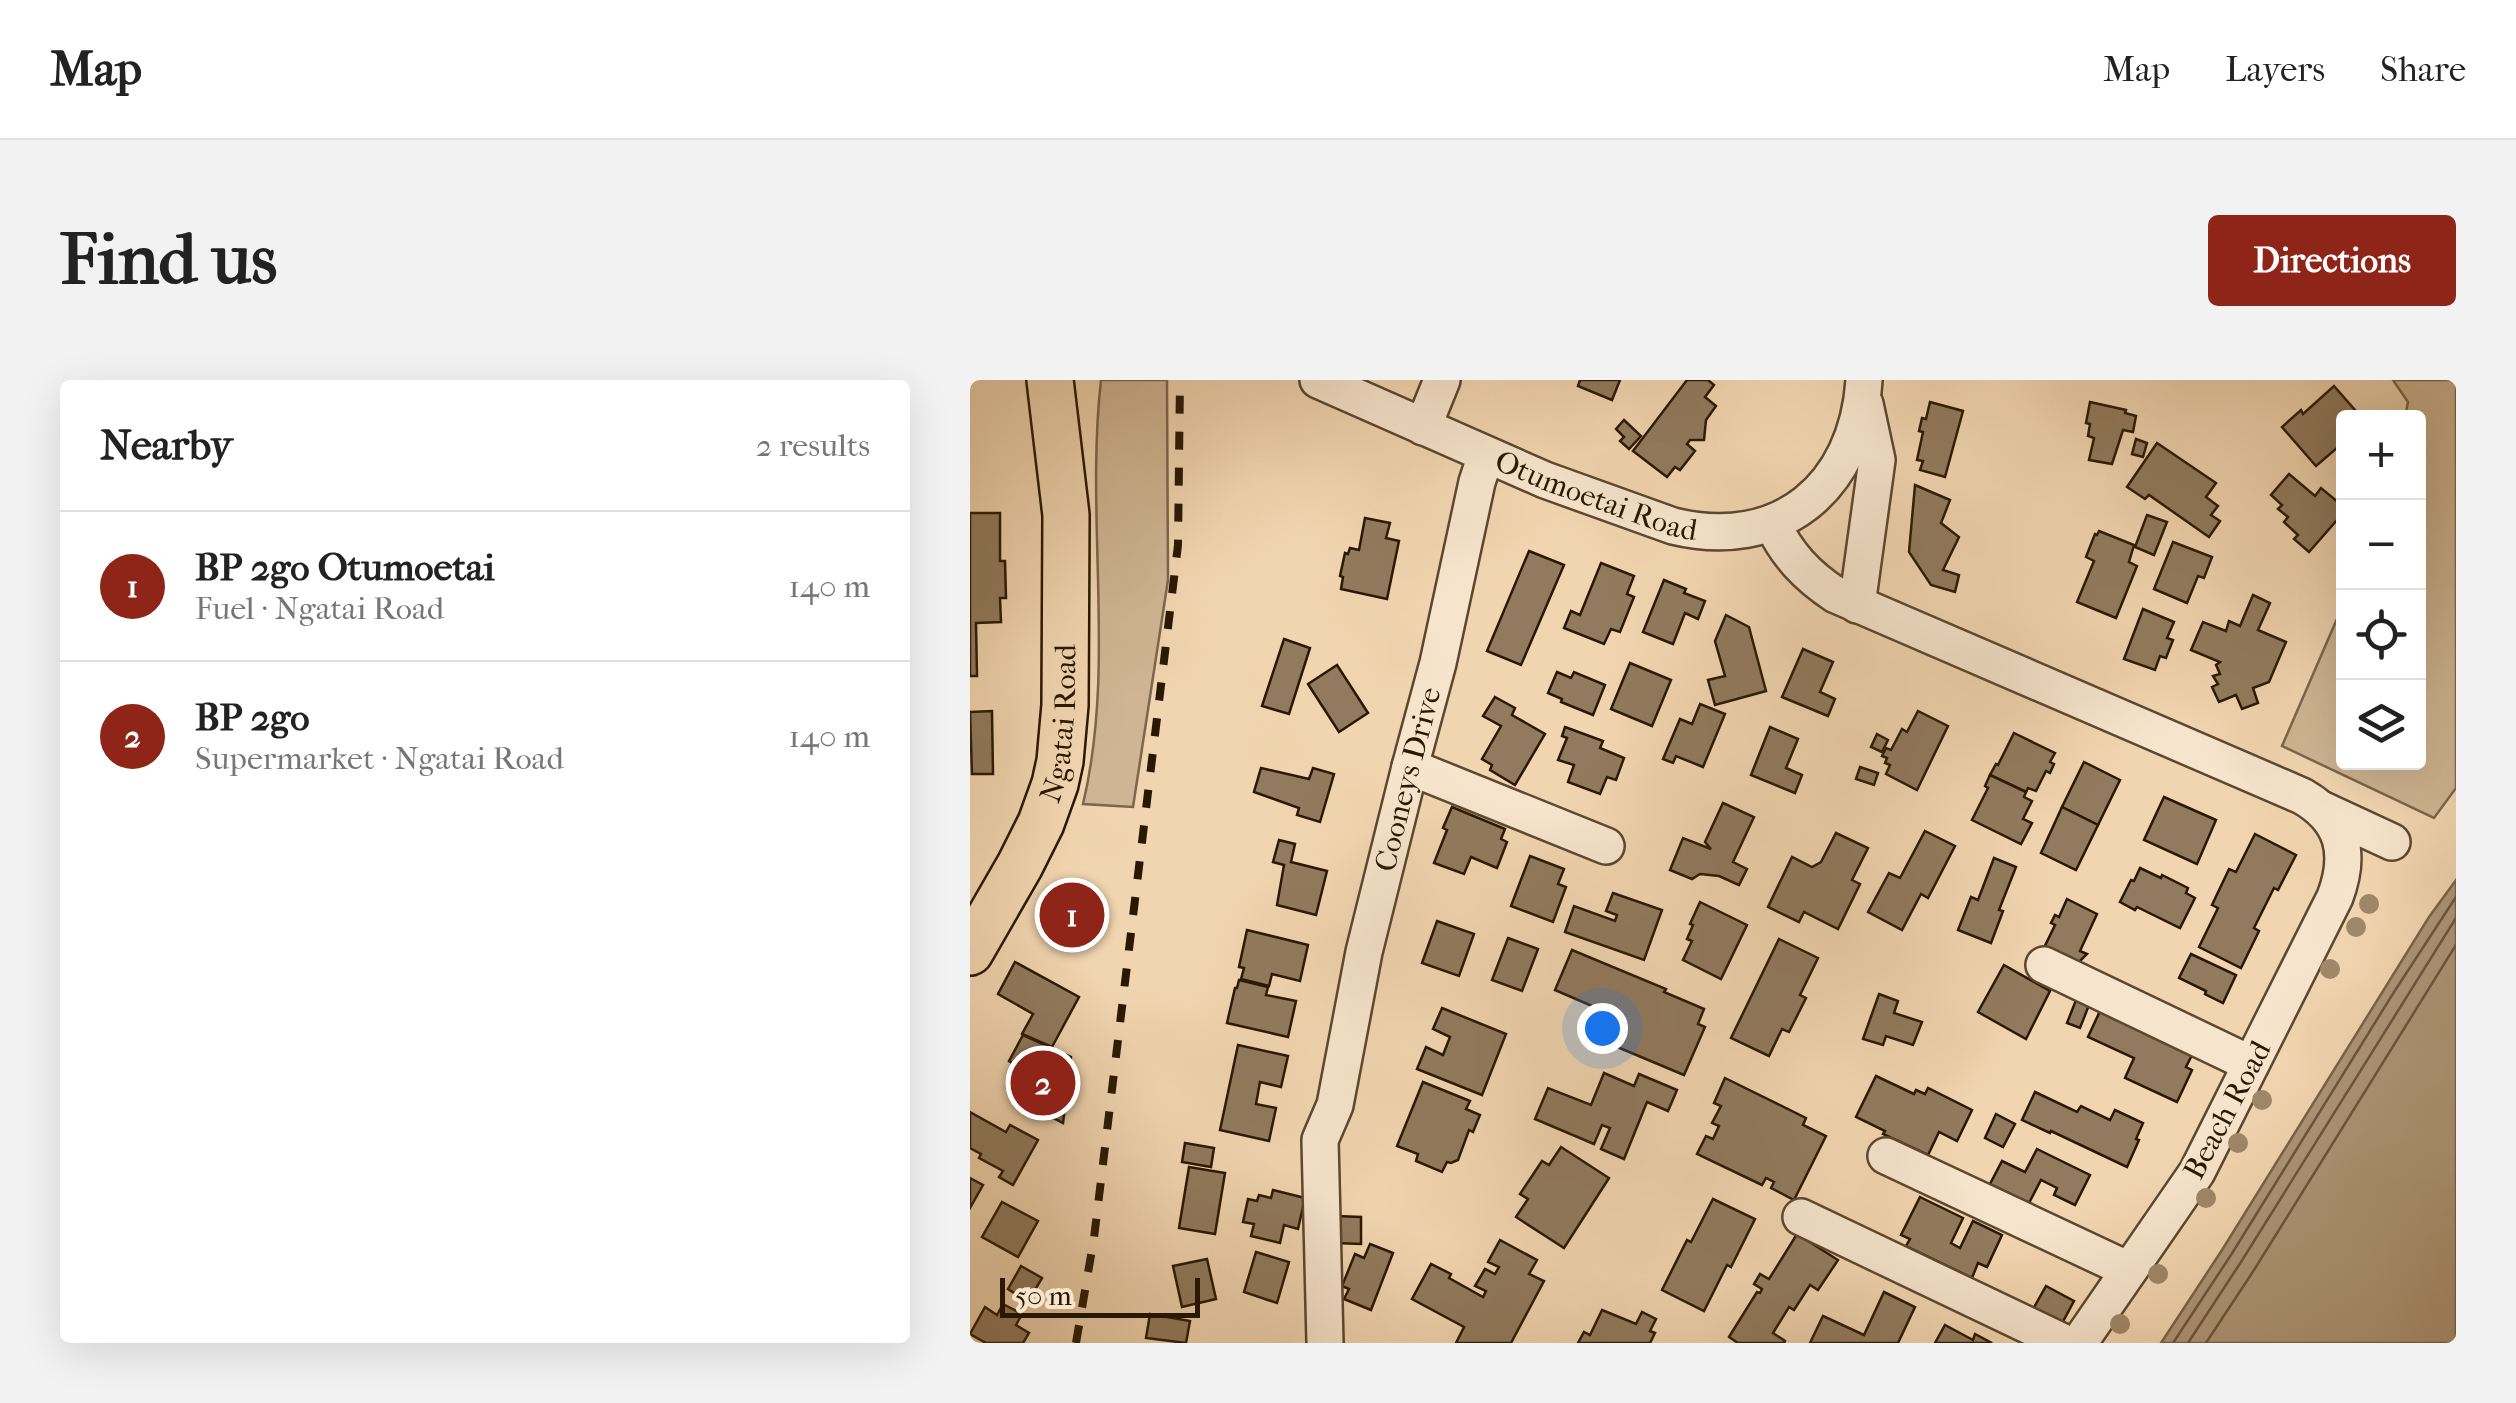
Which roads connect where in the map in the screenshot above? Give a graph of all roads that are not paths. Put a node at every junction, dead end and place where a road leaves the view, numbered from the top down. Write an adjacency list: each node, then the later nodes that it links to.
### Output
1 (1050, 380): 8 (main road, Ngatai Road)
2 (1075, 380): 8 (main road, Ngatai Road)
3 (1442, 380): 6 (street)
4 (1334, 383): 6 (street, Otumoetai Road)
5 (1863, 387): 9 (street); 10 (street)
6 (1423, 428): 7 (street, Otumoetai Road)
7 (1486, 455): 9 (street, Otumoetai Road); 11 (street, Cooneys Drive)
8 (1062, 472): 15 (main road, Ngatai Road)
9 (1772, 524): 10 (street)
10 (1857, 605): 12 (street)
11 (1410, 766): 14 (street); 21 (street, Cooneys Drive)
12 (2323, 810): 13 (street); 17 (street, Beach Road)
13 (2392, 842)
14 (1606, 846)
15 (970, 952)
16 (2044, 966): 17 (street)
17 (2252, 1064): 20 (street, Beach Road)
18 (1886, 1156): 20 (street)
19 (1801, 1217): 22 (street)
20 (2129, 1270): 23 (street, Beach Road)
21 (1325, 1343)
22 (2065, 1343)
23 (2079, 1343)

